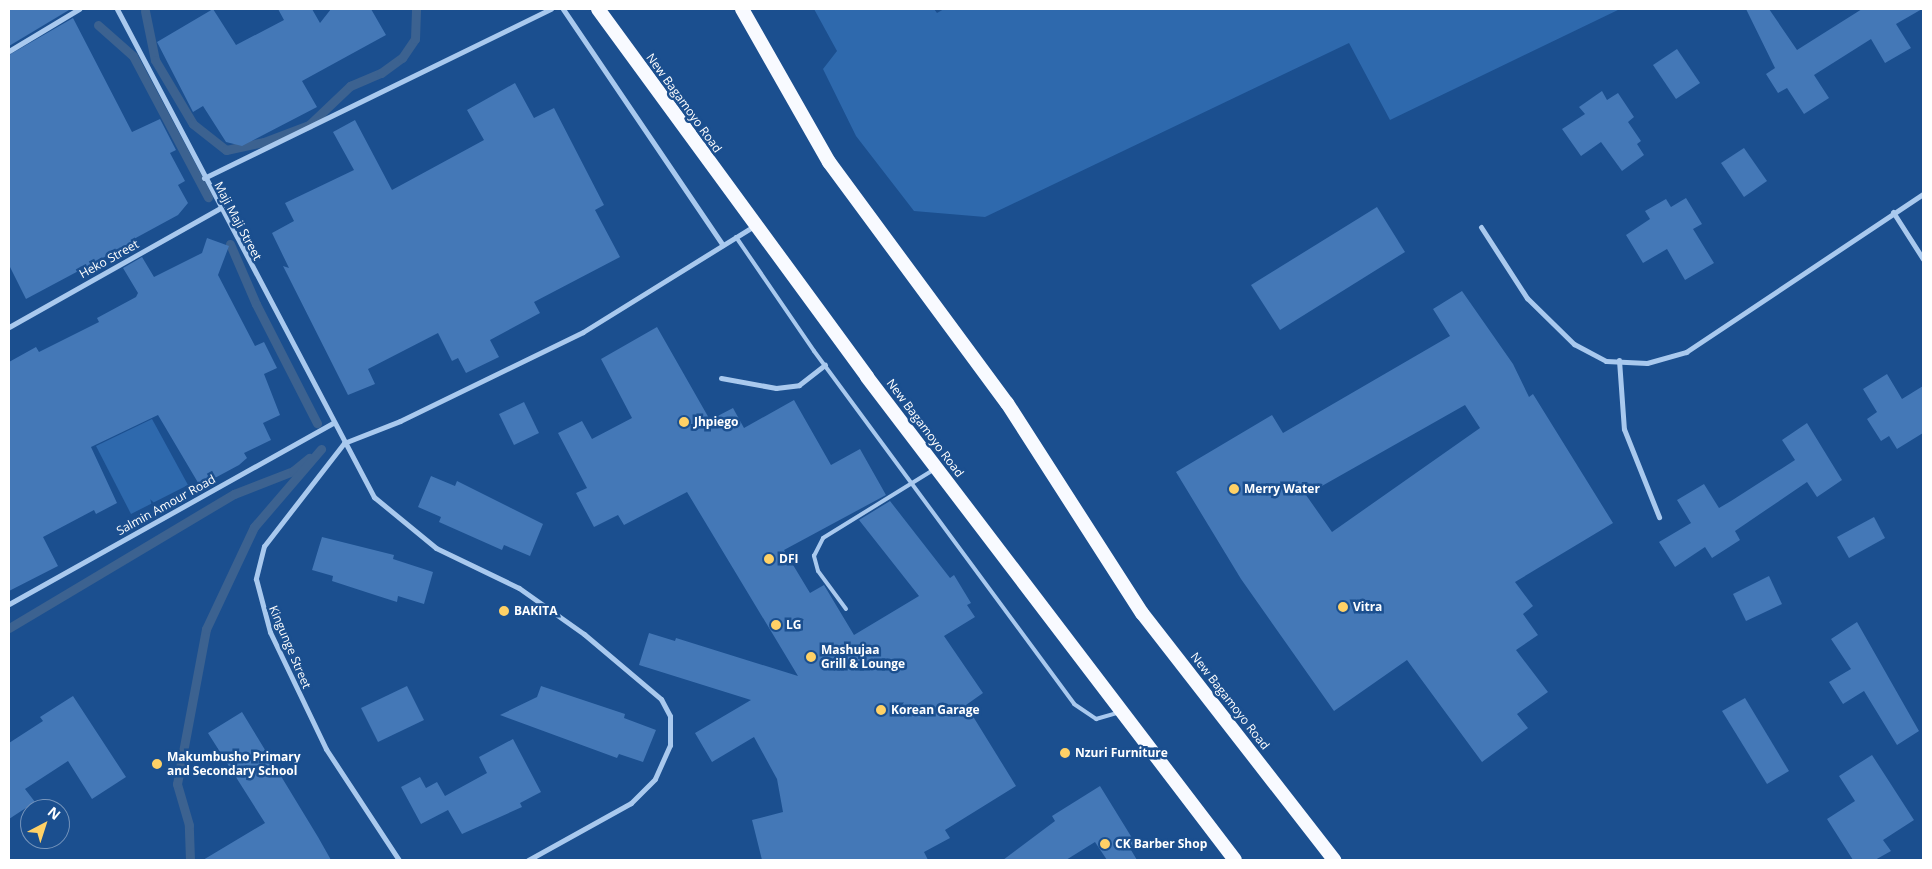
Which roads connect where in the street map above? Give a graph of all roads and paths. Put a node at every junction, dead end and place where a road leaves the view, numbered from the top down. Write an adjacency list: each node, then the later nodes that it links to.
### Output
1 (79, 9): 7 (street)
2 (117, 9): 8 (street, Maji Maji Street)
3 (551, 9): 8 (street)
4 (563, 9): 15 (street)
5 (598, 9): 12 (highway, New Bagamoyo Road)
6 (742, 9): 32 (highway, New Bagamoyo Road)
7 (9, 50)
8 (204, 178): 10 (street, Maji Maji Street)
9 (1923, 194): 11 (street)
10 (220, 208): 17 (street, Heko Street); 21 (street, Maji Maji Street)
11 (1893, 212): 16 (street); 18 (street)
12 (754, 226): 14 (street); 23 (highway, New Bagamoyo Road)
13 (1481, 226): 18 (street)
14 (736, 237): 15 (street); 19 (lane)
15 (723, 245): 22 (street)
16 (1923, 259)
17 (9, 327)
18 (1619, 360): 25 (street)
19 (825, 365): 20 (street); 24 (lane)
20 (721, 378)
21 (333, 423): 22 (street, Maji Maji Street); 26 (street, Salmin Amour Road)
22 (344, 443): 29 (street, Kingunge Street); 30 (street, Maji Maji Street)
23 (937, 467): 24 (lane); 28 (highway, New Bagamoyo Road)
24 (912, 483): 27 (lane); 28 (lane)
25 (1659, 517)
26 (9, 604)
27 (846, 609)
28 (1120, 712): 31 (highway, New Bagamoyo Road)
29 (400, 860)
30 (528, 860)
31 (1235, 860)
32 (1334, 860)

